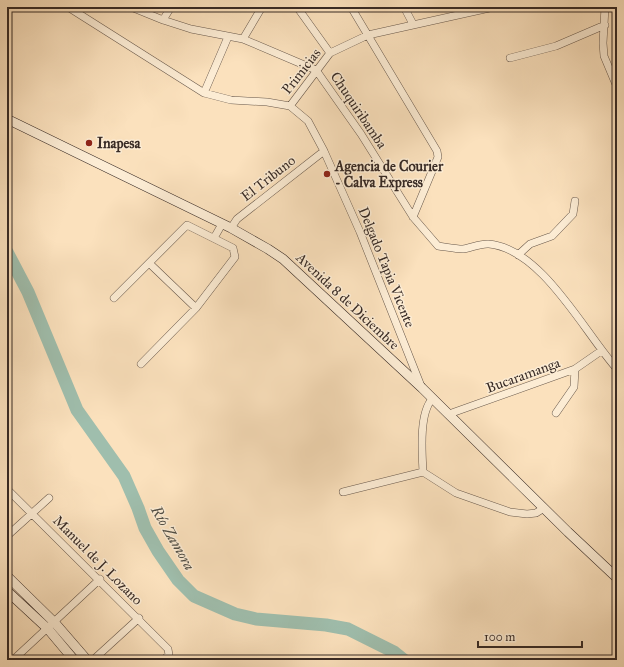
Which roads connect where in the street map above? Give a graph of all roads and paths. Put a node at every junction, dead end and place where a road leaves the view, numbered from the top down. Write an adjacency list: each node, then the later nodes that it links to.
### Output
1 (68, 7): 22 (street, Delgado Tapia Vicente)
2 (131, 7): 12 (street)
3 (171, 7): 12 (street)
4 (262, 7): 17 (street)
5 (297, 7): 18 (street)
6 (351, 7): 15 (street)
7 (404, 7): 13 (street)
8 (456, 7): 11 (street)
9 (494, 7): 11 (street, Primicias)
10 (605, 7): 14 (street)
11 (460, 15): 13 (street, Primicias)
12 (162, 20): 16 (street)
13 (414, 24): 15 (street, Primicias)
14 (605, 26): 19 (street); 21 (street)
15 (368, 35): 18 (street, Primicias); 27 (street)
16 (228, 37): 17 (street); 22 (street)
17 (243, 39): 20 (street)
18 (330, 53): 20 (street, Primicias)
19 (510, 58)
20 (316, 70): 23 (street, Primicias); 27 (street, Chuquiribamba)
21 (617, 87)
22 (204, 93): 23 (street, Delgado Tapia Vicente)
23 (290, 106): 25 (street, Delgado Tapia Vicente)
24 (7, 119): 28 (main road, Avenida 8 de Diciembre)
25 (324, 151): 29 (street, El Tribuno); 39 (street, Delgado Tapia Vicente)
26 (575, 201): 31 (street)
27 (414, 217): 31 (street, Chuquiribamba)
28 (222, 224): 29 (main road, Avenida 8 de Diciembre); 30 (street)
29 (231, 228): 39 (main road, Avenida 8 de Diciembre)
30 (214, 238): 32 (street); 34 (street)
31 (518, 255): 35 (street, Chuquiribamba)
32 (148, 263): 33 (street); 34 (street)
33 (114, 298)
34 (196, 308): 36 (street)
35 (601, 351): 37 (street, Chuquiribamba); 38 (street, Bucaramanga)
36 (141, 364)
37 (617, 368)
38 (575, 369): 41 (street); 42 (street, Bucaramanga)
39 (422, 388): 40 (main road, Avenida 8 de Diciembre)
40 (432, 399): 42 (main road, Avenida 8 de Diciembre); 43 (street)
41 (556, 413)
42 (449, 414): 47 (main road, Avenida 8 de Diciembre)
43 (423, 472): 45 (street); 47 (street)
44 (7, 489): 48 (street, Manuel de J. Lozano)
45 (343, 492)
46 (49, 498): 48 (street)
47 (544, 508): 51 (main road, Avenida 8 de Diciembre)
48 (33, 514): 49 (street); 52 (street, Manuel de J. Lozano)
49 (7, 536)
50 (7, 576): 54 (main road)
51 (617, 578)
52 (100, 580): 56 (street, Manuel de J. Lozano); 57 (street)
53 (7, 591): 55 (main road)
54 (23, 592): 55 (main road); 57 (main road)
55 (16, 599): 57 (main road)
56 (139, 618): 61 (street); 62 (street, Manuel de J. Lozano)
57 (51, 626): 58 (street); 59 (main road); 60 (main road)
58 (13, 660)
59 (74, 660)
60 (87, 660)
61 (93, 660)
62 (163, 660)

